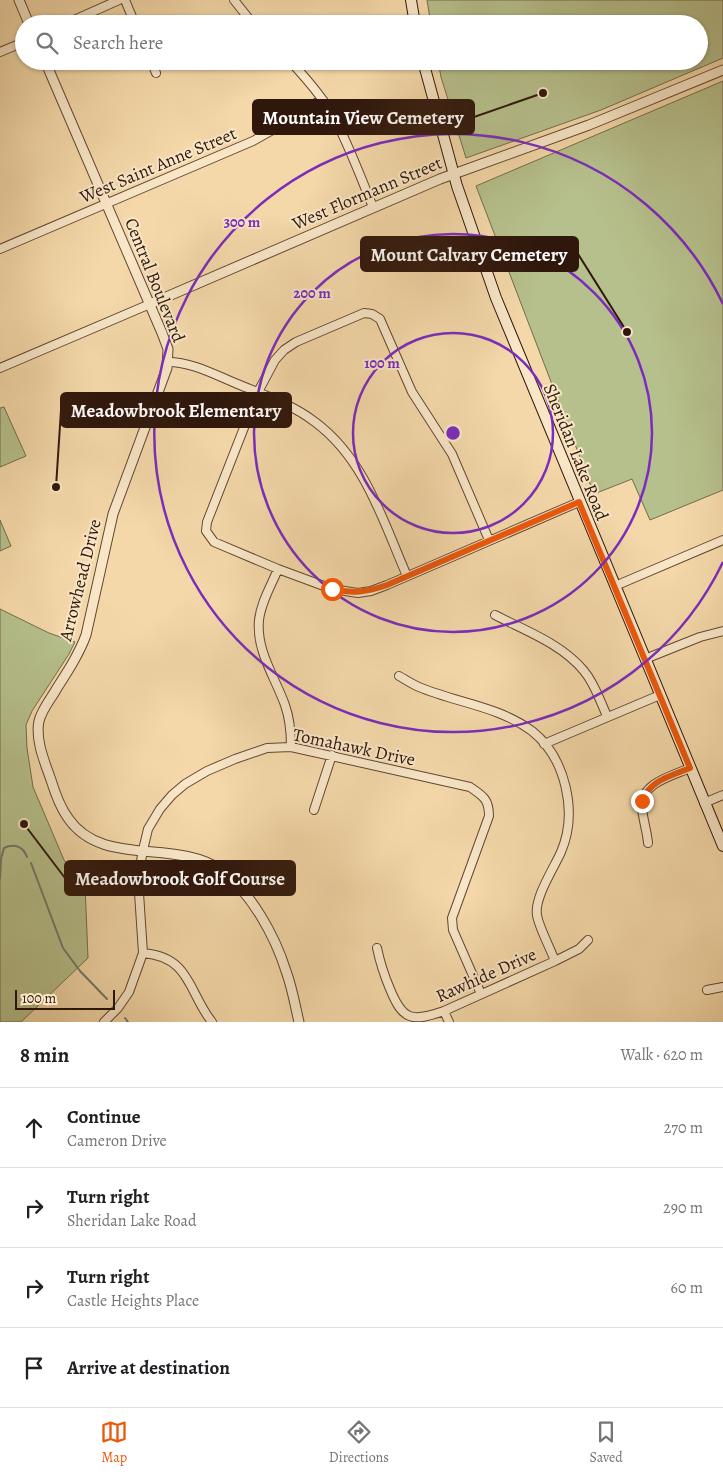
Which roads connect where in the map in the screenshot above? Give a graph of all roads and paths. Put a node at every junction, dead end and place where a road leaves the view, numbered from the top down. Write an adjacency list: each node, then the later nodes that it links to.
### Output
1 (19, 0): 6 (street)
2 (119, 0): 7 (street)
3 (125, 0): 8 (street)
4 (234, 0): 9 (street)
5 (410, 0): 10 (main road)
6 (25, 15)
7 (85, 15)
8 (131, 15)
9 (246, 15)
10 (413, 15)
11 (15, 46): 12 (street)
12 (0, 52)
13 (50, 70): 21 (street, Central Boulevard)
14 (155, 70): 18 (street)
15 (298, 70): 19 (street)
16 (425, 70): 20 (main road, Sheridan Lake Road)
17 (723, 70): 20 (street, West Flormann Street)
18 (156, 73)
19 (322, 99): 21 (street, West Saint Anne Street); 22 (street)
20 (453, 174): 22 (street, West Flormann Street); 28 (main road, Sheridan Lake Road)
21 (107, 203): 23 (street, West Saint Anne Street); 24 (street, Central Boulevard)
22 (373, 207): 24 (street, West Flormann Street)
23 (0, 249)
24 (150, 304): 25 (street, Central Boulevard); 26 (street, West Flormann Street)
25 (168, 362): 27 (street, Central Boulevard); 49 (street, Arrowhead Drive)
26 (0, 368)
27 (258, 392): 29 (street); 31 (street); 32 (street, Central Boulevard)
28 (579, 502): 29 (street); 33 (main road, Sheridan Lake Road)
29 (489, 540): 32 (street)
30 (723, 540): 33 (street)
31 (278, 569): 32 (street); 41 (street)
32 (406, 576)
33 (615, 586): 36 (main road, Sheridan Lake Road)
34 (495, 615): 39 (street)
35 (723, 631): 36 (street)
36 (645, 659): 38 (main road, Sheridan Lake Road)
37 (400, 676): 40 (street)
38 (660, 695): 39 (street); 43 (main road, Sheridan Lake Road)
39 (607, 716): 40 (street)
40 (544, 744): 53 (street)
41 (291, 747): 42 (street, Tomahawk Drive); 49 (street, Tomahawk Drive)
42 (332, 755): 46 (street); 56 (street, Tomahawk Drive)
43 (690, 768): 45 (main road, Sheridan Lake Road); 47 (street)
44 (723, 795): 45 (street)
45 (704, 803): 48 (main road, Sheridan Lake Road)
46 (314, 810)
47 (648, 843)
48 (723, 846)
49 (143, 850): 52 (street, Tomahawk Drive); 60 (street, Arrowhead Drive)
50 (588, 940): 53 (street, Rawhide Drive)
51 (377, 948): 57 (street, Rawhide Drive)
52 (143, 953): 58 (street, Tomahawk Drive); 59 (street)
53 (556, 961): 56 (street, Rawhide Drive)
54 (723, 987): 55 (street)
55 (708, 990)
56 (481, 994): 57 (street, Rawhide Drive)
57 (444, 1010): 61 (street)
58 (104, 1022)
59 (212, 1022)
60 (299, 1022)
61 (449, 1022)

